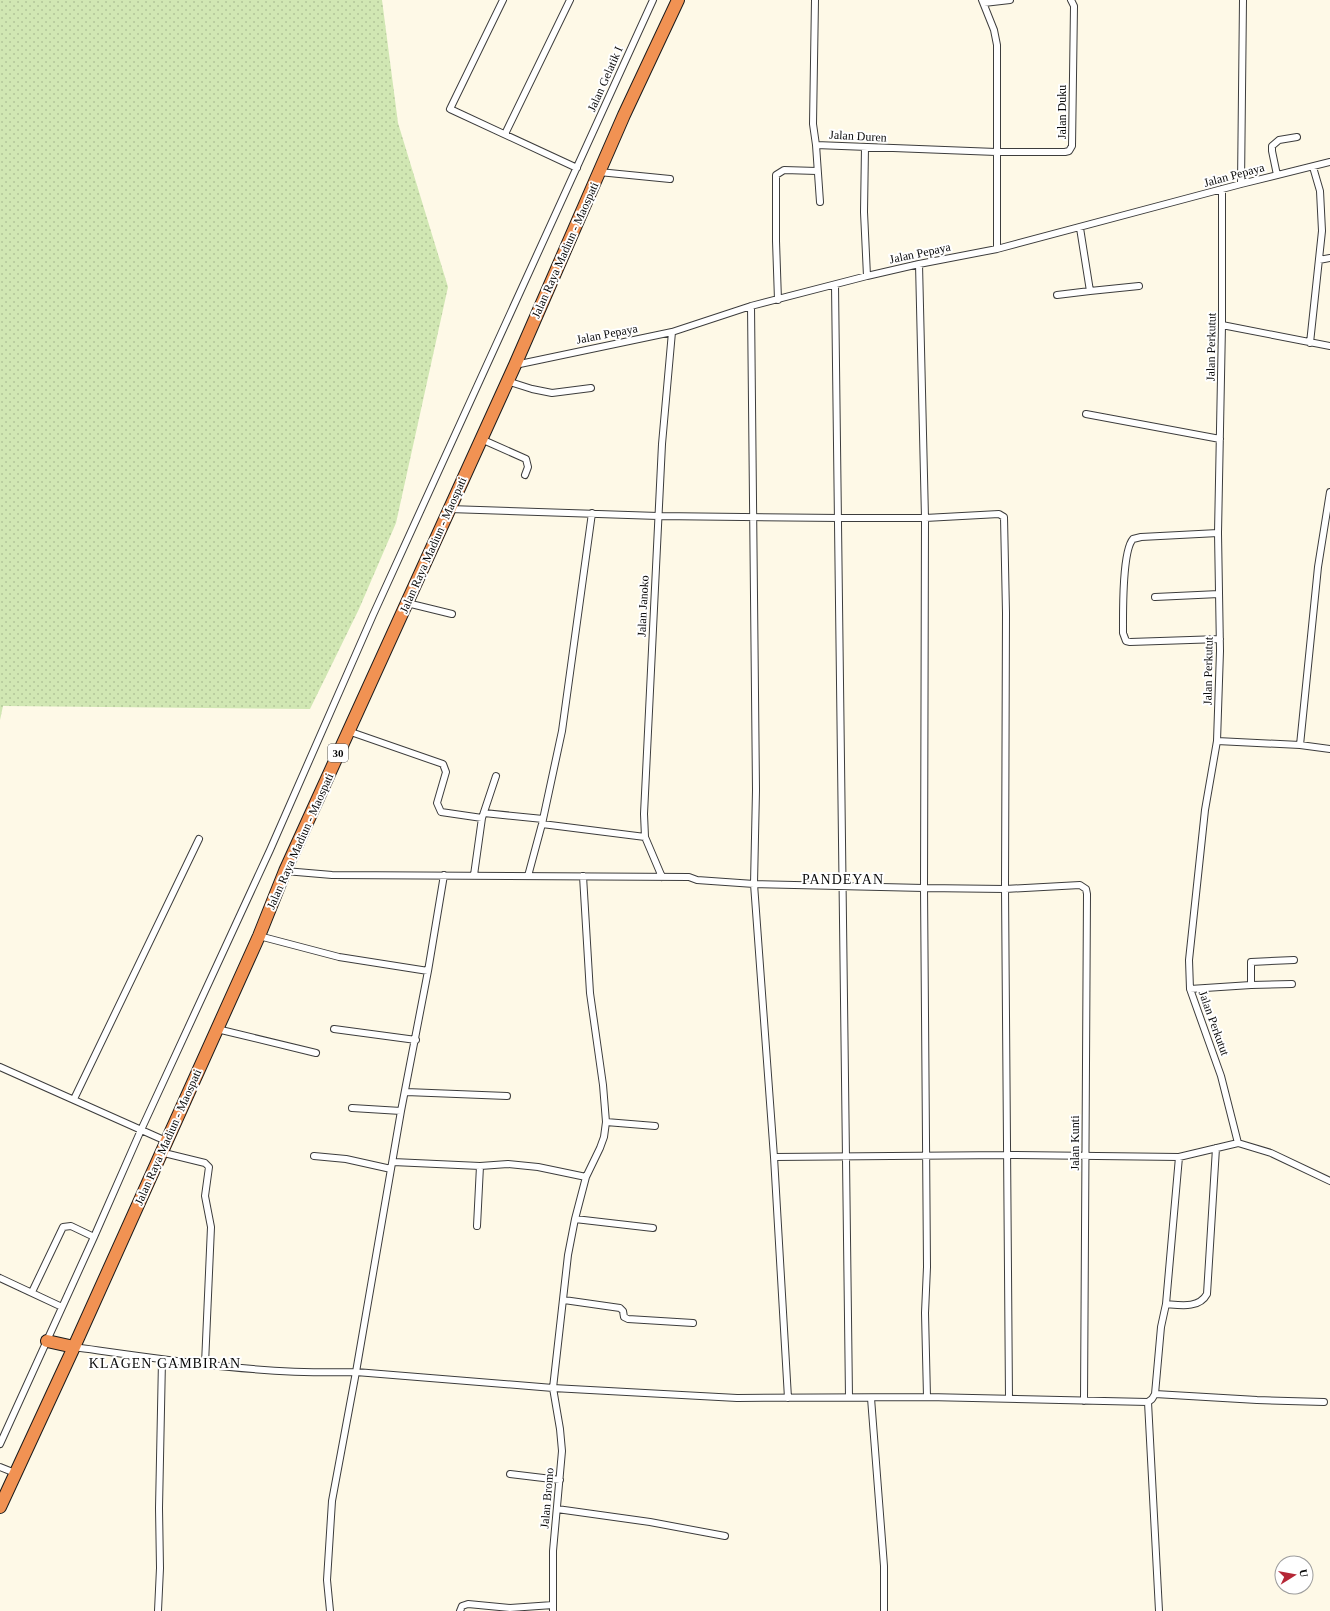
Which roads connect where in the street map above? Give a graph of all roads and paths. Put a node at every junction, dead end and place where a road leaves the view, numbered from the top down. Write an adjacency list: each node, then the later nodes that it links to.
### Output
1 (503, 0): 10 (street)
2 (570, 0): 10 (street)
3 (653, 0): 17 (street, Jalan Gelatik I)
4 (678, 0): 19 (highway, Jalan Raya Madiun - Maospati / 30)
5 (815, 0): 12 (street, Jalan Duren)
6 (1010, 0): 9 (street)
7 (1071, 0): 14 (street, Jalan Duku)
8 (1243, 0): 22 (street)
9 (983, 2): 14 (street)
10 (505, 134): 17 (street)
11 (1297, 137): 20 (street)
12 (816, 145): 13 (street, Jalan Duren); 18 (street)
13 (865, 147): 14 (street, Jalan Duren); 30 (street)
14 (996, 152): 26 (street)
15 (1330, 162): 16 (street, Jalan Pepaya)
16 (1313, 167): 20 (street, Jalan Pepaya); 28 (street)
17 (577, 168): 98 (street, Jalan Gelatik I)
18 (817, 171): 24 (street); 35 (street)
19 (599, 172): 21 (street); 41 (highway, Jalan Raya Madiun - Maospati / 30)
20 (1278, 175): 22 (street, Jalan Pepaya)
21 (670, 179)
22 (1241, 184): 23 (street, Jalan Pepaya)
23 (1222, 190): 25 (street, Jalan Pepaya); 37 (street, Jalan Perkutut)
24 (820, 202)
25 (1080, 228): 26 (street, Jalan Pepaya); 33 (street)
26 (996, 249): 29 (street, Jalan Pepaya)
27 (1330, 258): 28 (street)
28 (1319, 260): 39 (street)
29 (919, 264): 30 (street, Jalan Pepaya); 54 (street)
30 (867, 276): 31 (street, Jalan Pepaya)
31 (835, 285): 35 (street, Jalan Pepaya); 53 (street)
32 (1139, 286): 33 (street)
33 (1090, 291): 34 (street)
34 (1057, 295)
35 (778, 300): 36 (street, Jalan Pepaya)
36 (751, 306): 38 (street, Jalan Pepaya); 52 (street)
37 (1222, 325): 39 (street); 46 (street, Jalan Perkutut)
38 (672, 332): 41 (street, Jalan Pepaya); 51 (street, Jalan Janoko)
39 (1310, 343): 40 (street)
40 (1330, 346)
41 (515, 365): 42 (highway, Jalan Raya Madiun - Maospati / 30)
42 (507, 381): 43 (street); 45 (highway, Jalan Raya Madiun - Maospati / 30)
43 (591, 388)
44 (1086, 414): 46 (street)
45 (481, 440): 47 (street); 49 (highway, Jalan Raya Madiun - Maospati / 30)
46 (1220, 440): 55 (street, Jalan Perkutut)
47 (525, 475)
48 (1330, 492): 63 (street)
49 (449, 509): 50 (street); 58 (highway, Jalan Raya Madiun - Maospati / 30)
50 (592, 513): 51 (street); 67 (street)
51 (658, 516): 52 (street); 68 (street, Jalan Janoko)
52 (752, 517): 53 (street); 76 (street)
53 (840, 518): 54 (street); 77 (street)
54 (925, 518): 78 (street); 79 (street)
55 (1218, 533): 56 (street, Jalan Perkutut); 60 (street)
56 (1218, 594): 57 (street); 60 (street, Jalan Perkutut)
57 (1155, 597)
58 (407, 603): 59 (street); 61 (highway, Jalan Raya Madiun - Maospati / 30)
59 (452, 614)
60 (1220, 639): 62 (street, Jalan Perkutut)
61 (348, 731): 66 (street); 70 (highway, Jalan Raya Madiun - Maospati / 30)
62 (1217, 740): 63 (street); 85 (street, Jalan Perkutut)
63 (1300, 745): 64 (street)
64 (1330, 749)
65 (496, 776): 66 (street)
66 (483, 815): 67 (street); 72 (street)
67 (542, 822): 68 (street); 73 (street)
68 (645, 837): 75 (street, Jalan Janoko)
69 (199, 839): 93 (street)
70 (285, 871): 71 (street); 80 (highway, Jalan Raya Madiun - Maospati / 30)
71 (444, 875): 72 (street); 82 (street)
72 (474, 875): 73 (street)
73 (528, 876): 74 (street)
74 (583, 876): 75 (street); 96 (street, Jalan Bromo)
75 (662, 877): 76 (street)
76 (754, 884): 77 (street); 106 (street)
77 (844, 885): 78 (street); 107 (street)
78 (924, 888): 79 (street); 108 (street)
79 (1005, 889): 104 (street); 105 (street, Jalan Kunti)
80 (258, 936): 82 (street); 86 (highway, Jalan Raya Madiun - Maospati / 30)
81 (1294, 960): 84 (street)
82 (428, 971): 88 (street)
83 (1292, 984): 84 (street)
84 (1251, 985): 85 (street)
85 (1190, 989): 100 (street, Jalan Perkutut)
86 (217, 1029): 89 (street); 99 (highway, Jalan Raya Madiun - Maospati / 30)
87 (334, 1029): 88 (street)
88 (416, 1040): 91 (street)
89 (316, 1053)
90 (0, 1067): 93 (street)
91 (406, 1092): 92 (street); 95 (street)
92 (507, 1096)
93 (74, 1099): 98 (street)
94 (352, 1108): 95 (street)
95 (401, 1111): 110 (street)
96 (606, 1122): 97 (street); 113 (street, Jalan Bromo)
97 (655, 1126)
98 (141, 1130): 99 (street); 118 (street, Jalan Gelatik I)
99 (166, 1141): 102 (highway, Jalan Raya Madiun - Maospati / 30)
100 (1238, 1143): 101 (street); 114 (street)
101 (1216, 1148): 109 (street); 122 (street)
102 (160, 1152): 126 (highway, Jalan Raya Madiun - Maospati / 30); 128 (street)
103 (314, 1156): 112 (street)
104 (1008, 1156): 105 (street); 108 (street); 136 (street)
105 (1086, 1156): 109 (street); 137 (street, Jalan Kunti)
106 (774, 1157): 107 (street); 134 (street)
107 (845, 1157): 108 (street); 132 (street)
108 (926, 1157): 133 (street)
109 (1179, 1157): 122 (street)
110 (393, 1162): 111 (street); 112 (street)
111 (480, 1166): 113 (street); 116 (street)
112 (391, 1169): 129 (street)
113 (586, 1177): 115 (street, Jalan Bromo)
114 (1330, 1181)
115 (575, 1219): 117 (street); 121 (street, Jalan Bromo)
116 (476, 1226)
117 (653, 1228)
118 (94, 1237): 120 (street); 123 (street, Jalan Gelatik I)
119 (0, 1278): 120 (street)
120 (32, 1292): 123 (street)
121 (564, 1300): 124 (street); 130 (street, Jalan Bromo)
122 (1166, 1304): 131 (street)
123 (62, 1307): 125 (street, Jalan Gelatik I)
124 (693, 1323)
125 (47, 1341): 126 (highway); 140 (street, Jalan Gelatik I)
126 (74, 1347): 127 (street); 142 (highway, Jalan Raya Madiun - Maospati / 30)
127 (162, 1360): 128 (street); 149 (street)
128 (206, 1364): 129 (street)
129 (356, 1372): 130 (street); 150 (street)
130 (553, 1388): 134 (street); 144 (street, Jalan Bromo)
131 (1156, 1394): 138 (street); 139 (street)
132 (849, 1397): 134 (street); 135 (street)
133 (927, 1397): 135 (street); 136 (street)
134 (788, 1398)
135 (871, 1398): 152 (street)
136 (1009, 1399): 137 (street)
137 (1084, 1401): 138 (street)
138 (1148, 1402): 153 (street)
139 (1324, 1402)
140 (0, 1444)
141 (0, 1467): 142 (street)
142 (15, 1473): 145 (highway, Jalan Raya Madiun - Maospati / 30)
143 (510, 1474): 144 (street)
144 (560, 1480): 146 (street, Jalan Bromo)
145 (0, 1507)
146 (557, 1509): 147 (street); 148 (street, Jalan Bromo)
147 (725, 1536)
148 (553, 1608): 151 (street)
149 (158, 1611)
150 (330, 1611)
151 (460, 1611)
152 (884, 1611)
153 (1159, 1611)

